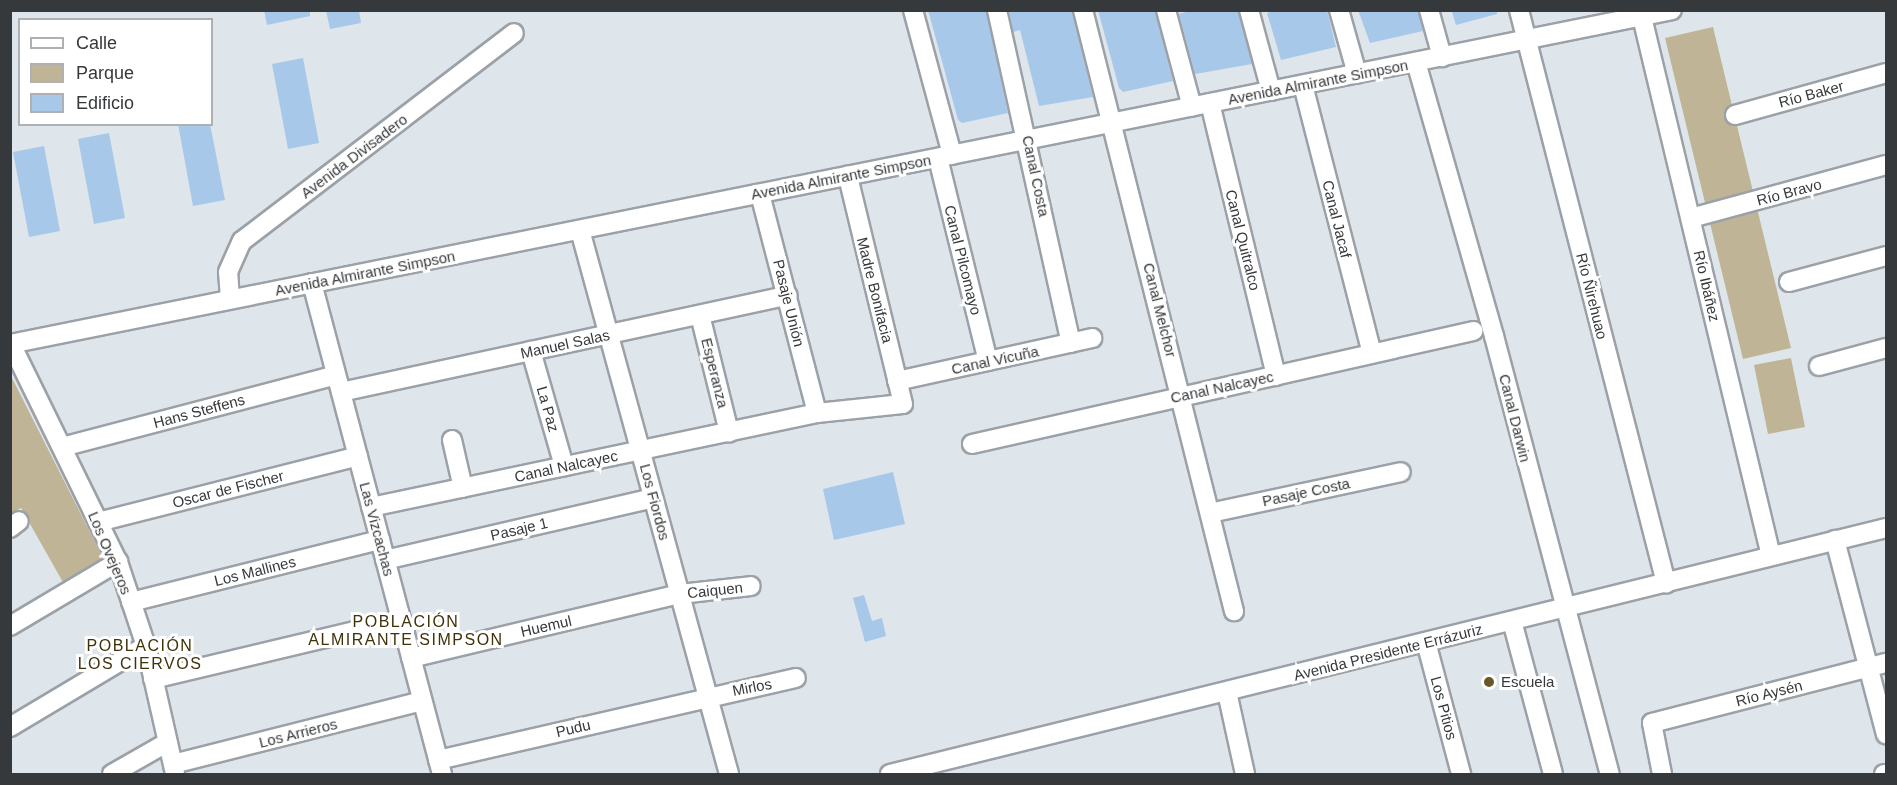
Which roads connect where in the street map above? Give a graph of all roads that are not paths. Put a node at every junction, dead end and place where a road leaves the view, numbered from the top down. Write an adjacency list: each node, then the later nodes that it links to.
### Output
1 (913, 10): 24 (street, Canal Pilcomayo)
2 (998, 10): 23 (street, Canal Costa)
3 (1083, 10): 22 (street, Canal Melchor)
4 (1166, 10): 20 (street, Canal Quitralco)
5 (1249, 10): 19 (street)
6 (1339, 10): 17 (street)
7 (1430, 10): 14 (street)
8 (1519, 10): 13 (street, Río Ñirehuao)
9 (1672, 10): 11 (street, Avenida Almirante Simpson)
10 (1616, 16): 11 (street, Avenida Almirante Simpson); 13 (street, Avenida Almirante Simpson)
11 (1642, 17): 28 (street, Río Ibáñez)
12 (514, 33): 34 (street, Avenida Divisadero)
13 (1527, 40): 14 (street, Avenida Almirante Simpson); 71 (street, Río Ñirehuao)
14 (1442, 57): 15 (street, Avenida Almirante Simpson)
15 (1416, 62): 17 (street, Avenida Almirante Simpson); 75 (street, Canal Darwin)
16 (1887, 73): 21 (street, Río Baker)
17 (1357, 74): 18 (street, Avenida Almirante Simpson)
18 (1303, 85): 19 (street, Avenida Almirante Simpson); 43 (street, Canal Jacaf)
19 (1271, 91): 20 (street, Avenida Almirante Simpson)
20 (1201, 105): 22 (street, Avenida Almirante Simpson); 46 (street, Canal Quitralco)
21 (1735, 115)
22 (1112, 123): 23 (street, Avenida Almirante Simpson); 49 (street, Canal Melchor)
23 (1029, 140): 24 (street, Avenida Almirante Simpson); 39 (street, Canal Costa)
24 (945, 157): 26 (street, Avenida Almirante Simpson); 44 (street, Canal Pilcomayo)
25 (1887, 165): 28 (street, Río Bravo)
26 (848, 176): 27 (street, Avenida Almirante Simpson); 47 (street, Madre Bonifacia)
27 (760, 194): 29 (street, Avenida Almirante Simpson); 33 (street, Pasaje Unión)
28 (1691, 218): 68 (street, Río Ibáñez)
29 (580, 230): 32 (street, Avenida Almirante Simpson); 37 (street, Los Fiordos)
30 (1887, 256): 31 (street)
31 (1789, 282)
32 (312, 284): 34 (street, Avenida Almirante Simpson); 48 (street, Las Vizcachas)
33 (788, 295): 35 (street, Manuel Salas); 51 (street, Pasaje Unión)
34 (230, 299): 40 (street, Avenida Almirante Simpson)
35 (700, 315): 37 (street, Manuel Salas); 52 (street, Esperanza)
36 (1473, 331): 43 (street, Canal Nalcayec)
37 (609, 336): 42 (street, Manuel Salas); 56 (street, Los Fiordos)
38 (1092, 338): 39 (street, Canal Vicuña)
39 (1071, 343): 44 (street, Canal Vicuña)
40 (10, 344): 55 (street, Los Ovejeros)
41 (1887, 348): 45 (street)
42 (531, 351): 48 (street, Manuel Salas); 58 (street, La Paz)
43 (1372, 352): 46 (street, Canal Nalcayec)
44 (988, 361): 47 (street, Canal Vicuña)
45 (1819, 366)
46 (1276, 376): 49 (street, Canal Nalcayec)
47 (897, 381): 50 (street, Madre Bonifacia)
48 (338, 383): 55 (street, Hans Steffens); 57 (street, Las Vizcachas)
49 (1181, 396): 54 (street, Canal Nalcayec); 63 (street, Canal Melchor)
50 (903, 404): 51 (street, Canal Nalcayec)
51 (817, 413): 52 (street, Canal Nalcayec)
52 (729, 432): 56 (street, Canal Nalcayec)
53 (452, 440): 60 (street)
54 (972, 444)
55 (62, 447): 64 (street, Los Ovejeros)
56 (640, 450): 58 (street, Canal Nalcayec); 61 (street, Los Fiordos)
57 (358, 456): 62 (street, Las Vizcachas); 64 (street, Oscar de Fischer)
58 (564, 466): 60 (street, Canal Nalcayec)
59 (1401, 472): 63 (street, Pasaje Costa)
60 (463, 488): 62 (street, Canal Nalcayec)
61 (653, 498): 69 (street, Pasaje 1); 73 (street, Los Fiordos)
62 (371, 507): 66 (street, Las Vizcachas)
63 (1210, 513): 76 (street, Canal Melchor)
64 (98, 522): 70 (street, Los Ovejeros)
65 (1887, 528): 67 (street, Avenida Presidente Errázuriz)
66 (380, 540): 69 (street, Las Vizcachas); 74 (street, Los Mallines)
67 (1835, 540): 68 (street, Avenida Presidente Errázuriz); 83 (street)
68 (1772, 556): 71 (street, Avenida Presidente Errázuriz)
69 (385, 560): 77 (street, Las Vizcachas)
70 (118, 562): 74 (street, Los Ovejeros); 79 (street)
71 (1665, 582): 75 (street, Avenida Presidente Errázuriz)
72 (751, 586): 73 (street, Caiquen)
73 (680, 594): 82 (street, Huemul); 87 (street, Los Fiordos)
74 (131, 602): 81 (street, Los Ovejeros)
75 (1564, 608): 78 (street, Avenida Presidente Errázuriz); 101 (street, Canal Darwin)
76 (1234, 610)
77 (401, 620): 82 (street, Las Vizcachas); 85 (street)
78 (1512, 621): 80 (street, Avenida Presidente Errázuriz); 100 (street)
79 (10, 626)
80 (1426, 642): 86 (street, Avenida Presidente Errázuriz); 99 (street, Los Pitios)
81 (146, 646): 85 (street, Los Ovejeros); 89 (street)
82 (411, 658): 88 (street, Las Vizcachas)
83 (1878, 666): 90 (street); 102 (street, Río Aysén)
84 (796, 678): 87 (street, Mirlos)
85 (153, 679): 91 (street, Los Ovejeros)
86 (1227, 692): 93 (street, Avenida Presidente Errázuriz); 98 (street)
87 (708, 696): 92 (street, Pudu); 96 (street, Los Fiordos)
88 (422, 701): 92 (street, Las Vizcachas); 94 (street, Los Arrieros)
89 (10, 726)
90 (1887, 734)
91 (168, 742): 94 (street, Los Ovejeros); 95 (street)
92 (440, 767)
93 (952, 767): 97 (street, Avenida Presidente Errázuriz)
94 (174, 769)
95 (112, 774)
96 (729, 774)
97 (890, 774)
98 (1245, 774)
99 (1461, 774)
100 (1553, 774)
101 (1610, 774)
102 (1662, 774)

